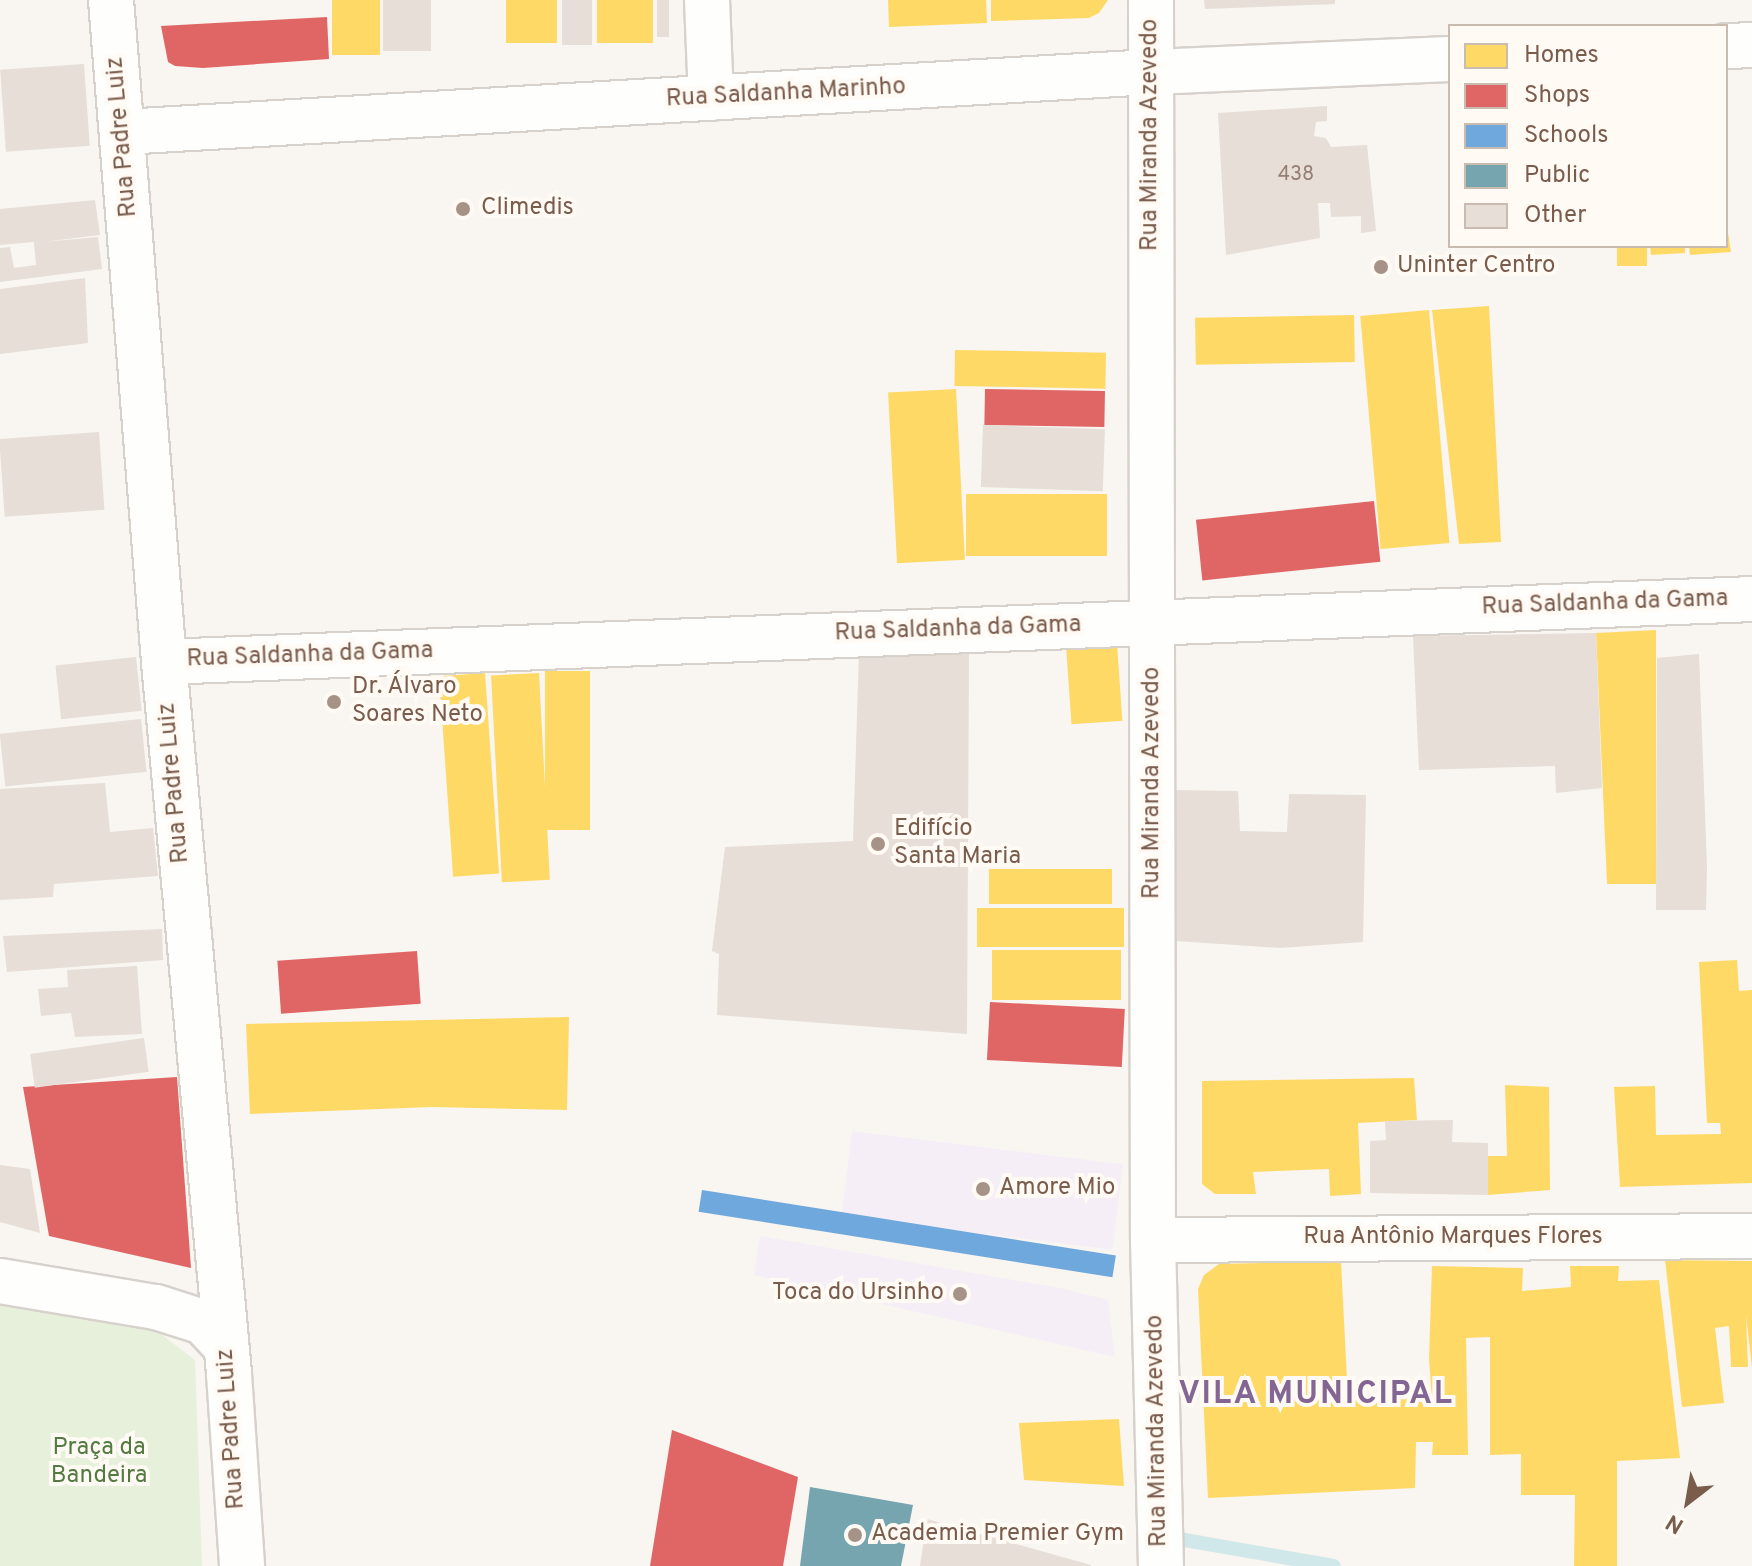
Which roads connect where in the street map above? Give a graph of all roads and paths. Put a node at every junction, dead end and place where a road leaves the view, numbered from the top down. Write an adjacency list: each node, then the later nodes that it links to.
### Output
1 (111, 0): 9 (street, Rua Padre Luiz)
2 (707, 0): 8 (street)
3 (1151, 0): 7 (street, Rua Miranda Azevedo)
4 (1752, 45): 5 (street)
5 (1728, 46)
6 (1448, 59): 7 (street, Rua Saldanha Marinho)
7 (1152, 72): 8 (street, Rua Saldanha Marinho); 11 (street, Rua Miranda Azevedo)
8 (711, 98): 9 (street, Rua Saldanha Marinho)
9 (123, 132): 12 (street, Rua Padre Luiz)
10 (1752, 599): 11 (street, Rua Saldanha da Gama)
11 (1153, 622): 12 (street, Rua Saldanha da Gama); 14 (street, Rua Miranda Azevedo)
12 (164, 662): 16 (street, Rua Padre Luiz)
13 (1752, 1236): 14 (street, Rua Antônio Marques Flores)
14 (1153, 1240): 18 (street, Rua Miranda Azevedo)
15 (0, 1281): 16 (street)
16 (226, 1347): 17 (street, Rua Padre Luiz)
17 (242, 1566)
18 (1161, 1566)

